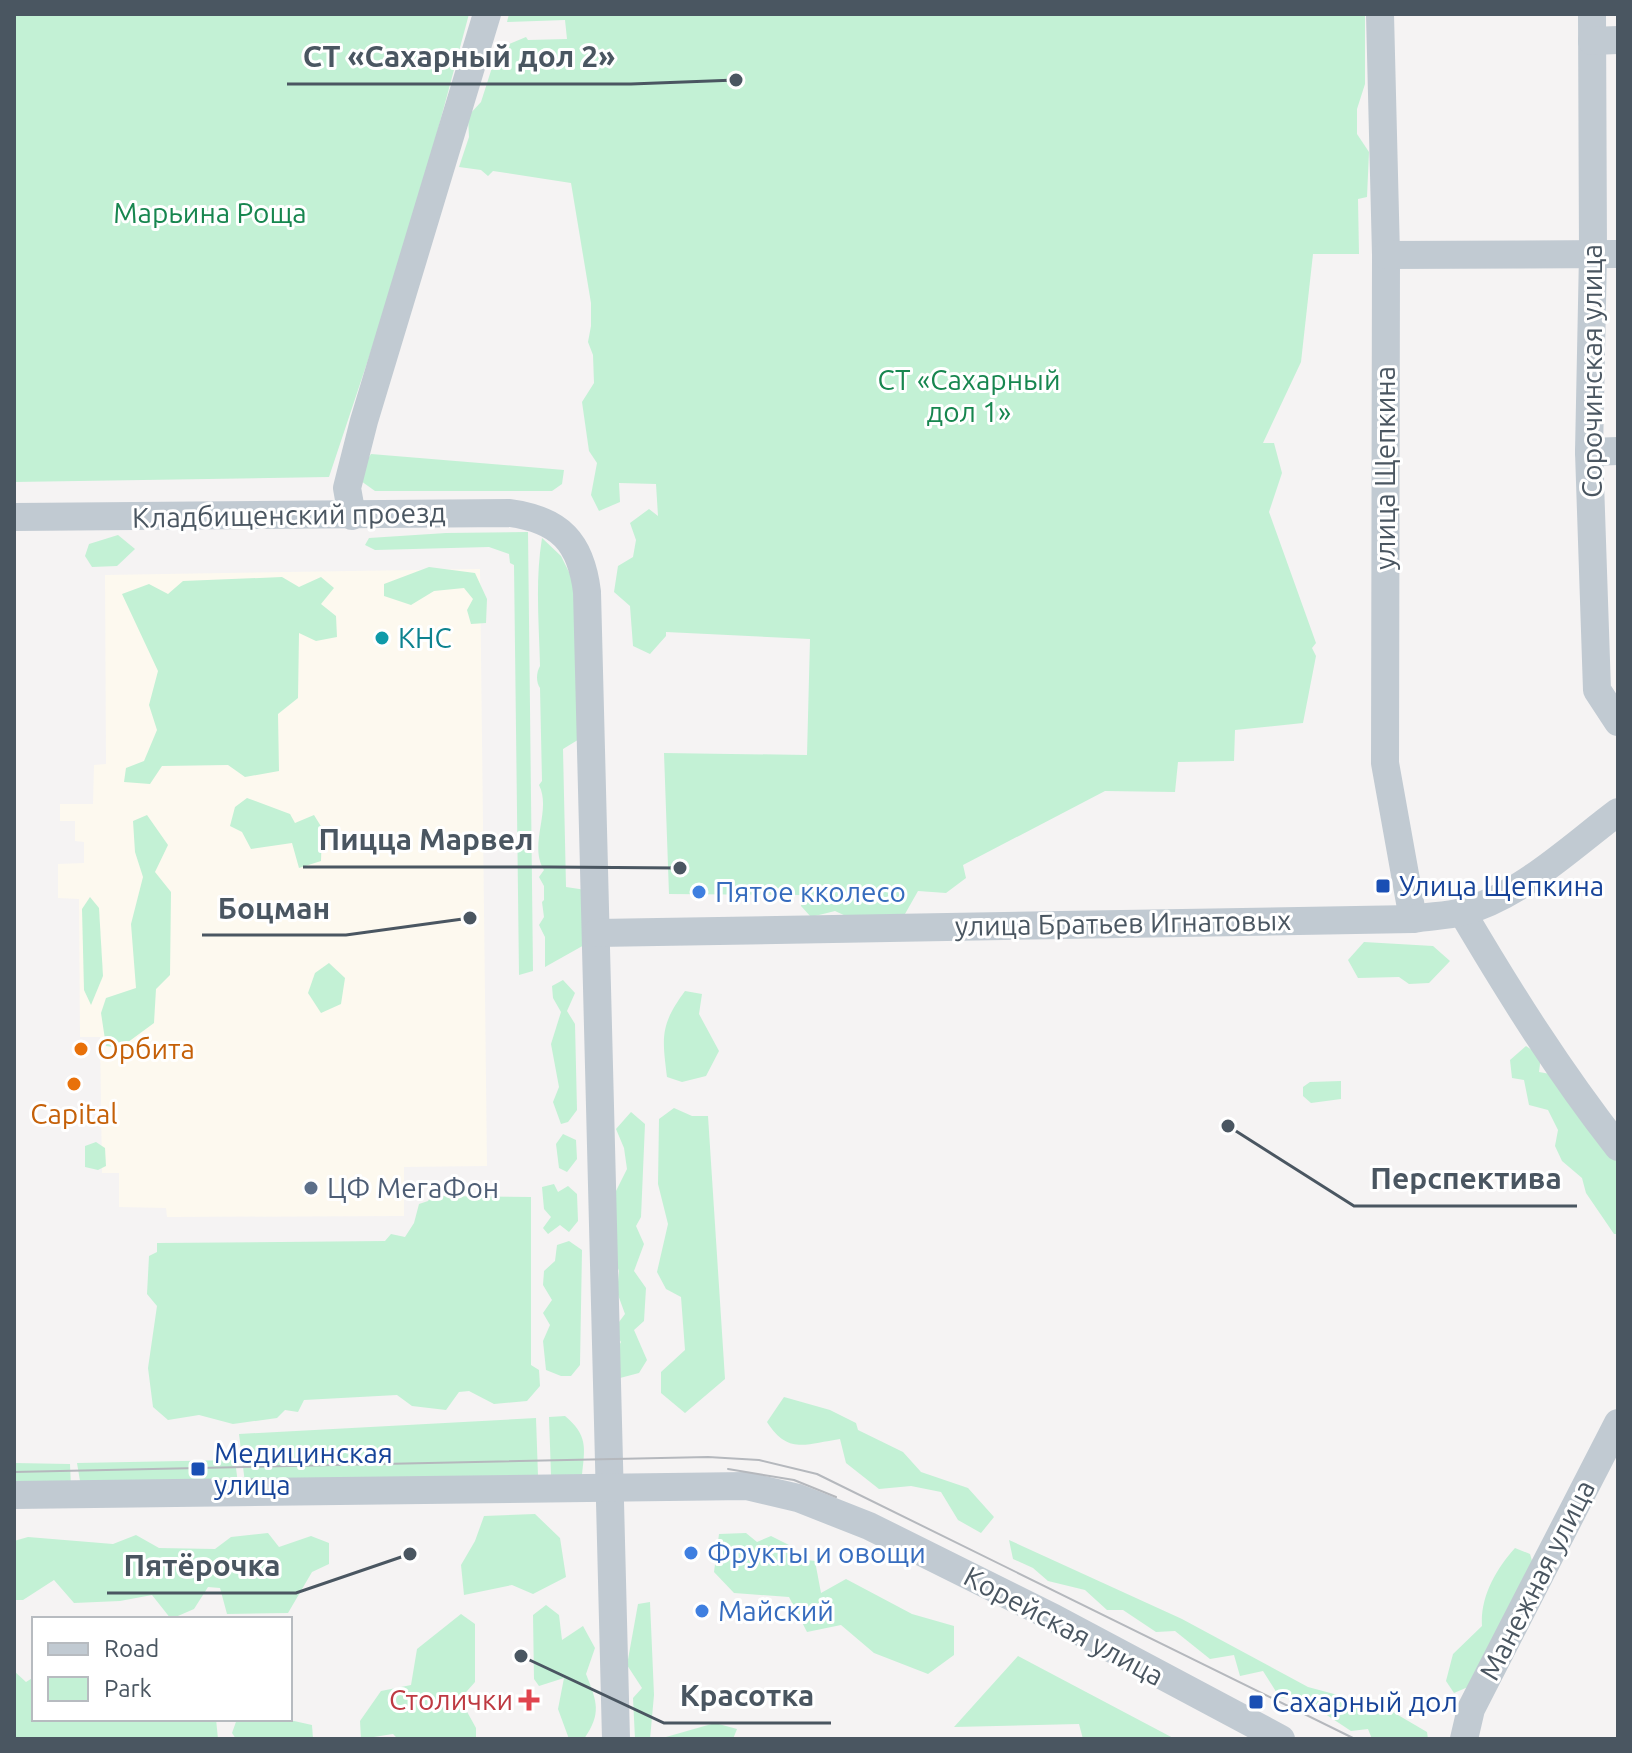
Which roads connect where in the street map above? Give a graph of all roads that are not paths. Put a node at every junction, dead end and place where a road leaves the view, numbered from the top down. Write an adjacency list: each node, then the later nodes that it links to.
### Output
1 (487, 14): 8 (street)
2 (1380, 14): 5 (street, улица Щепкина)
3 (1601, 32): 4 (street, Сорочинская улица)
4 (1606, 254): 5 (street); 7 (street, Сорочинская улица)
5 (1386, 255): 13 (street, улица Щепкина)
6 (1618, 451): 7 (street)
7 (1589, 452): 10 (street, Сорочинская улица)
8 (352, 516): 9 (street, Кладбищенский проезд); 14 (street, Кладбищенский проезд)
9 (14, 517)
10 (1618, 722)
11 (1618, 812): 12 (street, улица Братьев Игнатовых)
12 (1462, 912): 13 (street, улица Братьев Игнатовых); 15 (street)
13 (1413, 919): 14 (street, улица Братьев Игнатовых)
14 (597, 933): 17 (street)
15 (1618, 1147)
16 (1618, 1423): 21 (street, Манежная улица)
17 (609, 1488): 18 (street, Корейская улица); 19 (street); 20 (street, Корейская улица)
18 (14, 1495)
19 (616, 1739)
20 (1281, 1739)
21 (1464, 1739)

